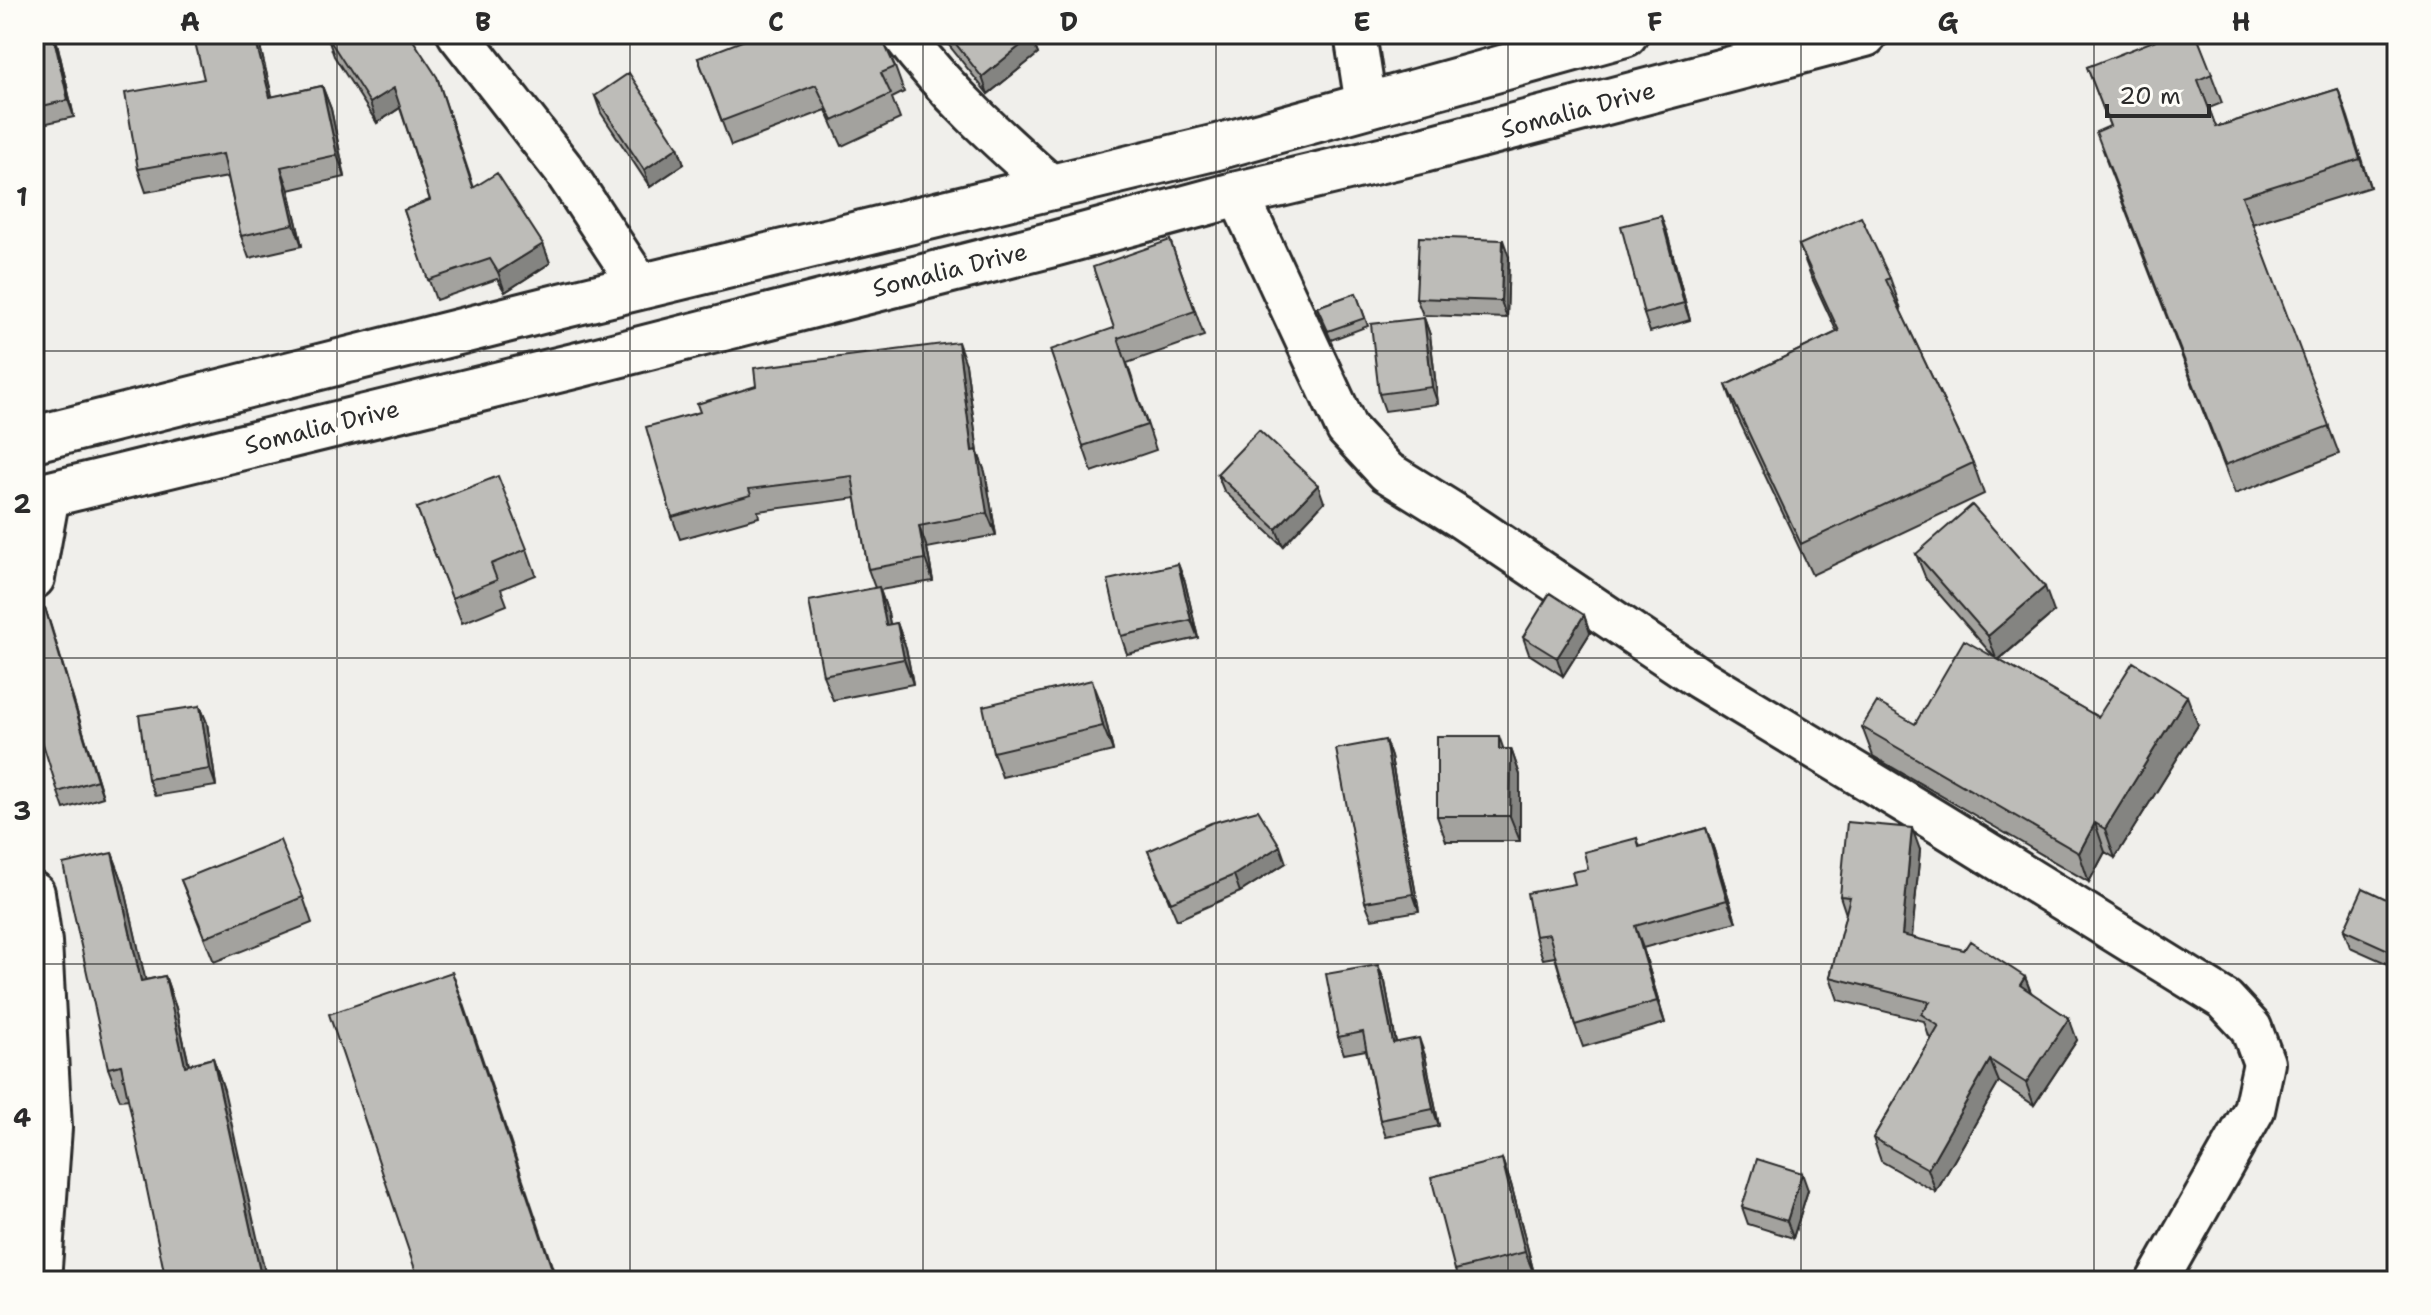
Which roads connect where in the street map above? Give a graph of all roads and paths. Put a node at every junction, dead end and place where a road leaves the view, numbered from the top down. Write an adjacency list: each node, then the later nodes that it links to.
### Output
1 (458, 34): 9 (street)
2 (902, 34): 7 (street)
3 (1355, 34): 6 (street)
4 (1625, 34): 6 (main road)
5 (1865, 34): 8 (main road, Somalia Drive)
6 (1366, 105): 7 (main road)
7 (1052, 187): 9 (main road)
8 (1238, 194): 11 (main road, Somalia Drive); 15 (street)
9 (641, 287): 10 (main road)
10 (34, 439)
11 (41, 496): 12 (street)
12 (34, 578)
13 (34, 893): 14 (street)
14 (40, 1281)
15 (2157, 1281)

